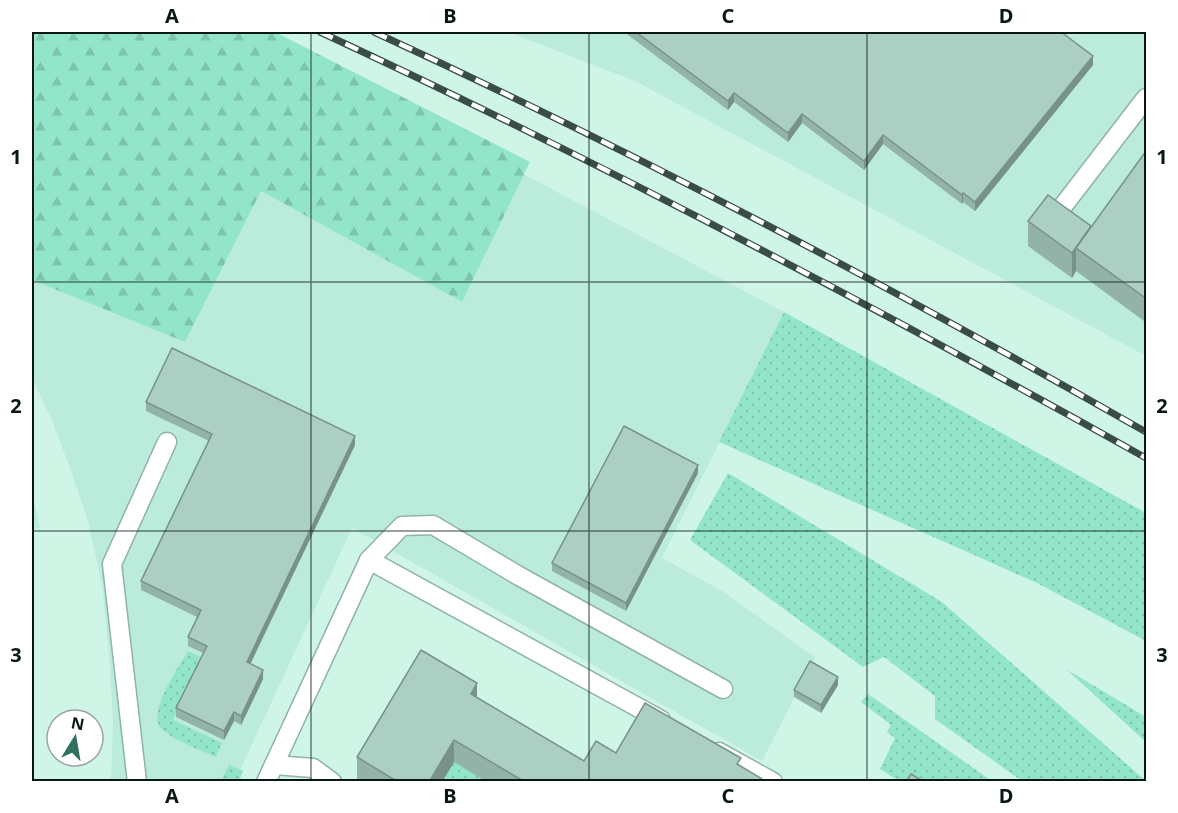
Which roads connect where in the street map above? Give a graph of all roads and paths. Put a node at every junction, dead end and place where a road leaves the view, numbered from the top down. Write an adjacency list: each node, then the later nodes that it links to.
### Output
1 (1146, 98): 2 (lane)
2 (1063, 206)
3 (167, 442): 9 (lane)
4 (369, 560): 5 (lane); 6 (lane); 8 (lane)
5 (723, 689)
6 (680, 730)
7 (700, 742): 11 (lane)
8 (270, 773): 10 (lane)
9 (137, 782)
10 (332, 782)
11 (773, 782)

